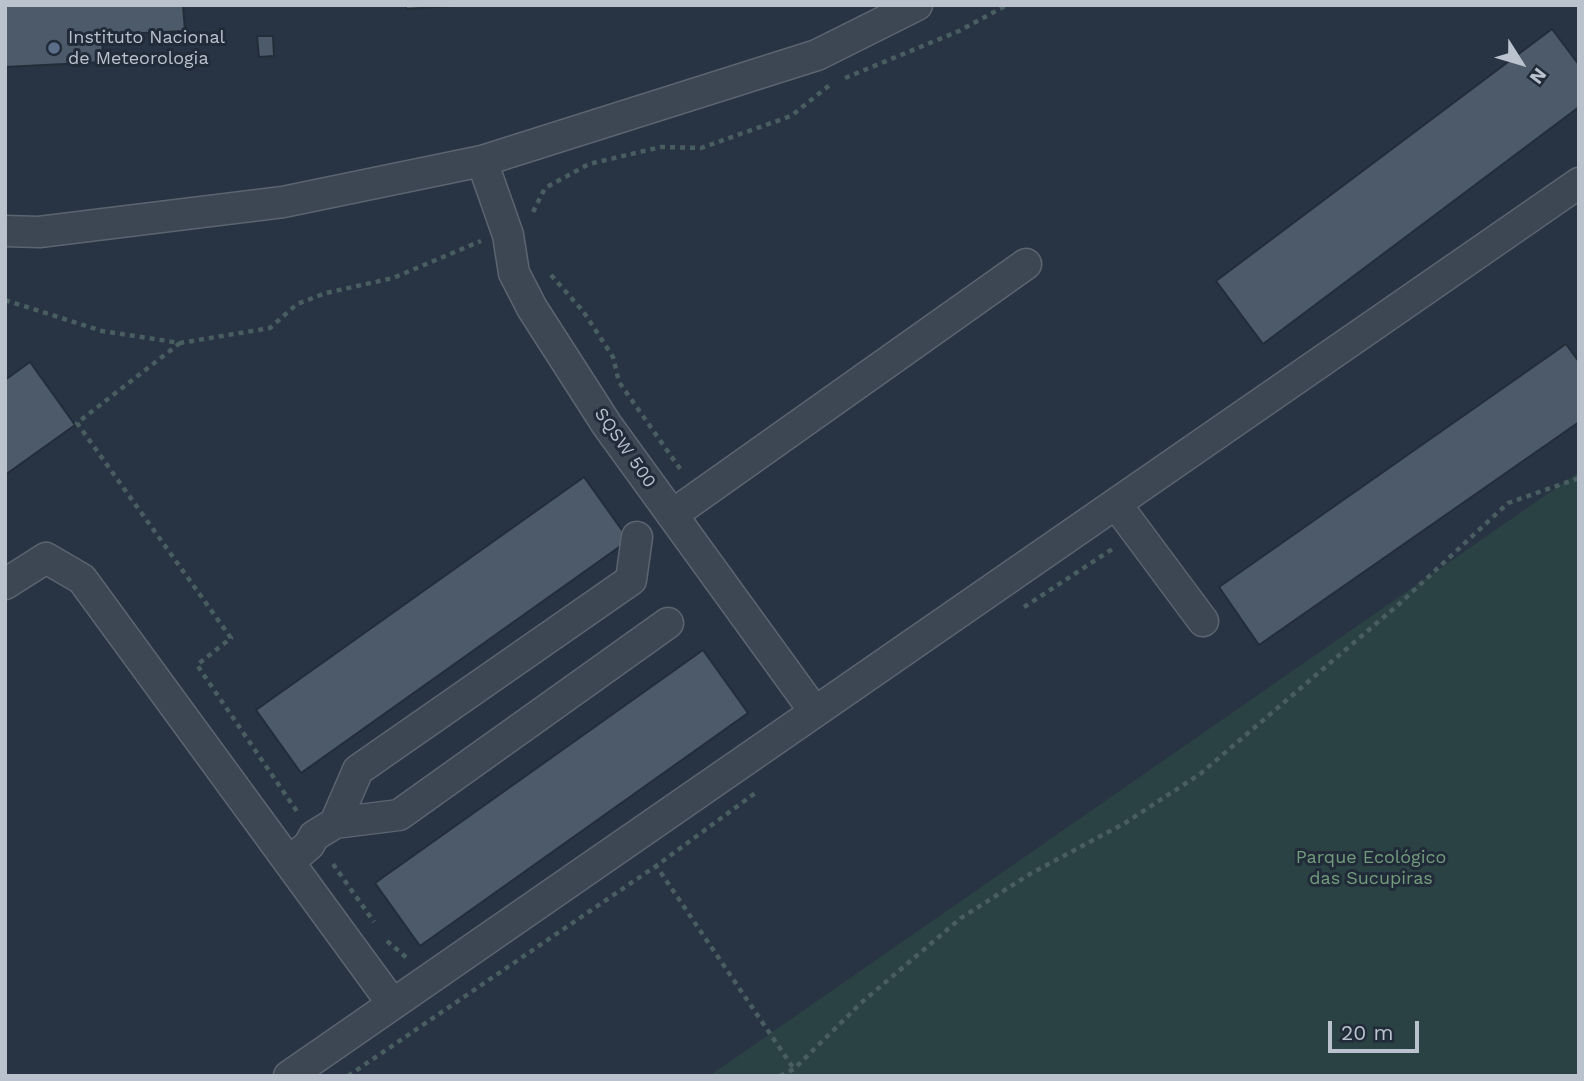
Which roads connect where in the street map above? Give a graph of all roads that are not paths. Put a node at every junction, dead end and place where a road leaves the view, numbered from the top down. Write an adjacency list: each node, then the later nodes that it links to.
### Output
1 (917, 5): 2 (street)
2 (482, 161): 4 (street); 7 (street, SQSW 500)
3 (1579, 183): 6 (street)
4 (5, 231)
5 (1026, 264): 7 (street)
6 (1116, 504): 10 (street); 12 (street)
7 (672, 515): 12 (street, SQSW 500)
8 (637, 537): 13 (street)
9 (5, 584): 14 (street)
10 (1203, 621)
11 (668, 623): 13 (street)
12 (814, 712): 15 (street)
13 (325, 830): 14 (street)
14 (289, 862): 15 (street)
15 (392, 1003): 16 (street)
16 (289, 1076)

